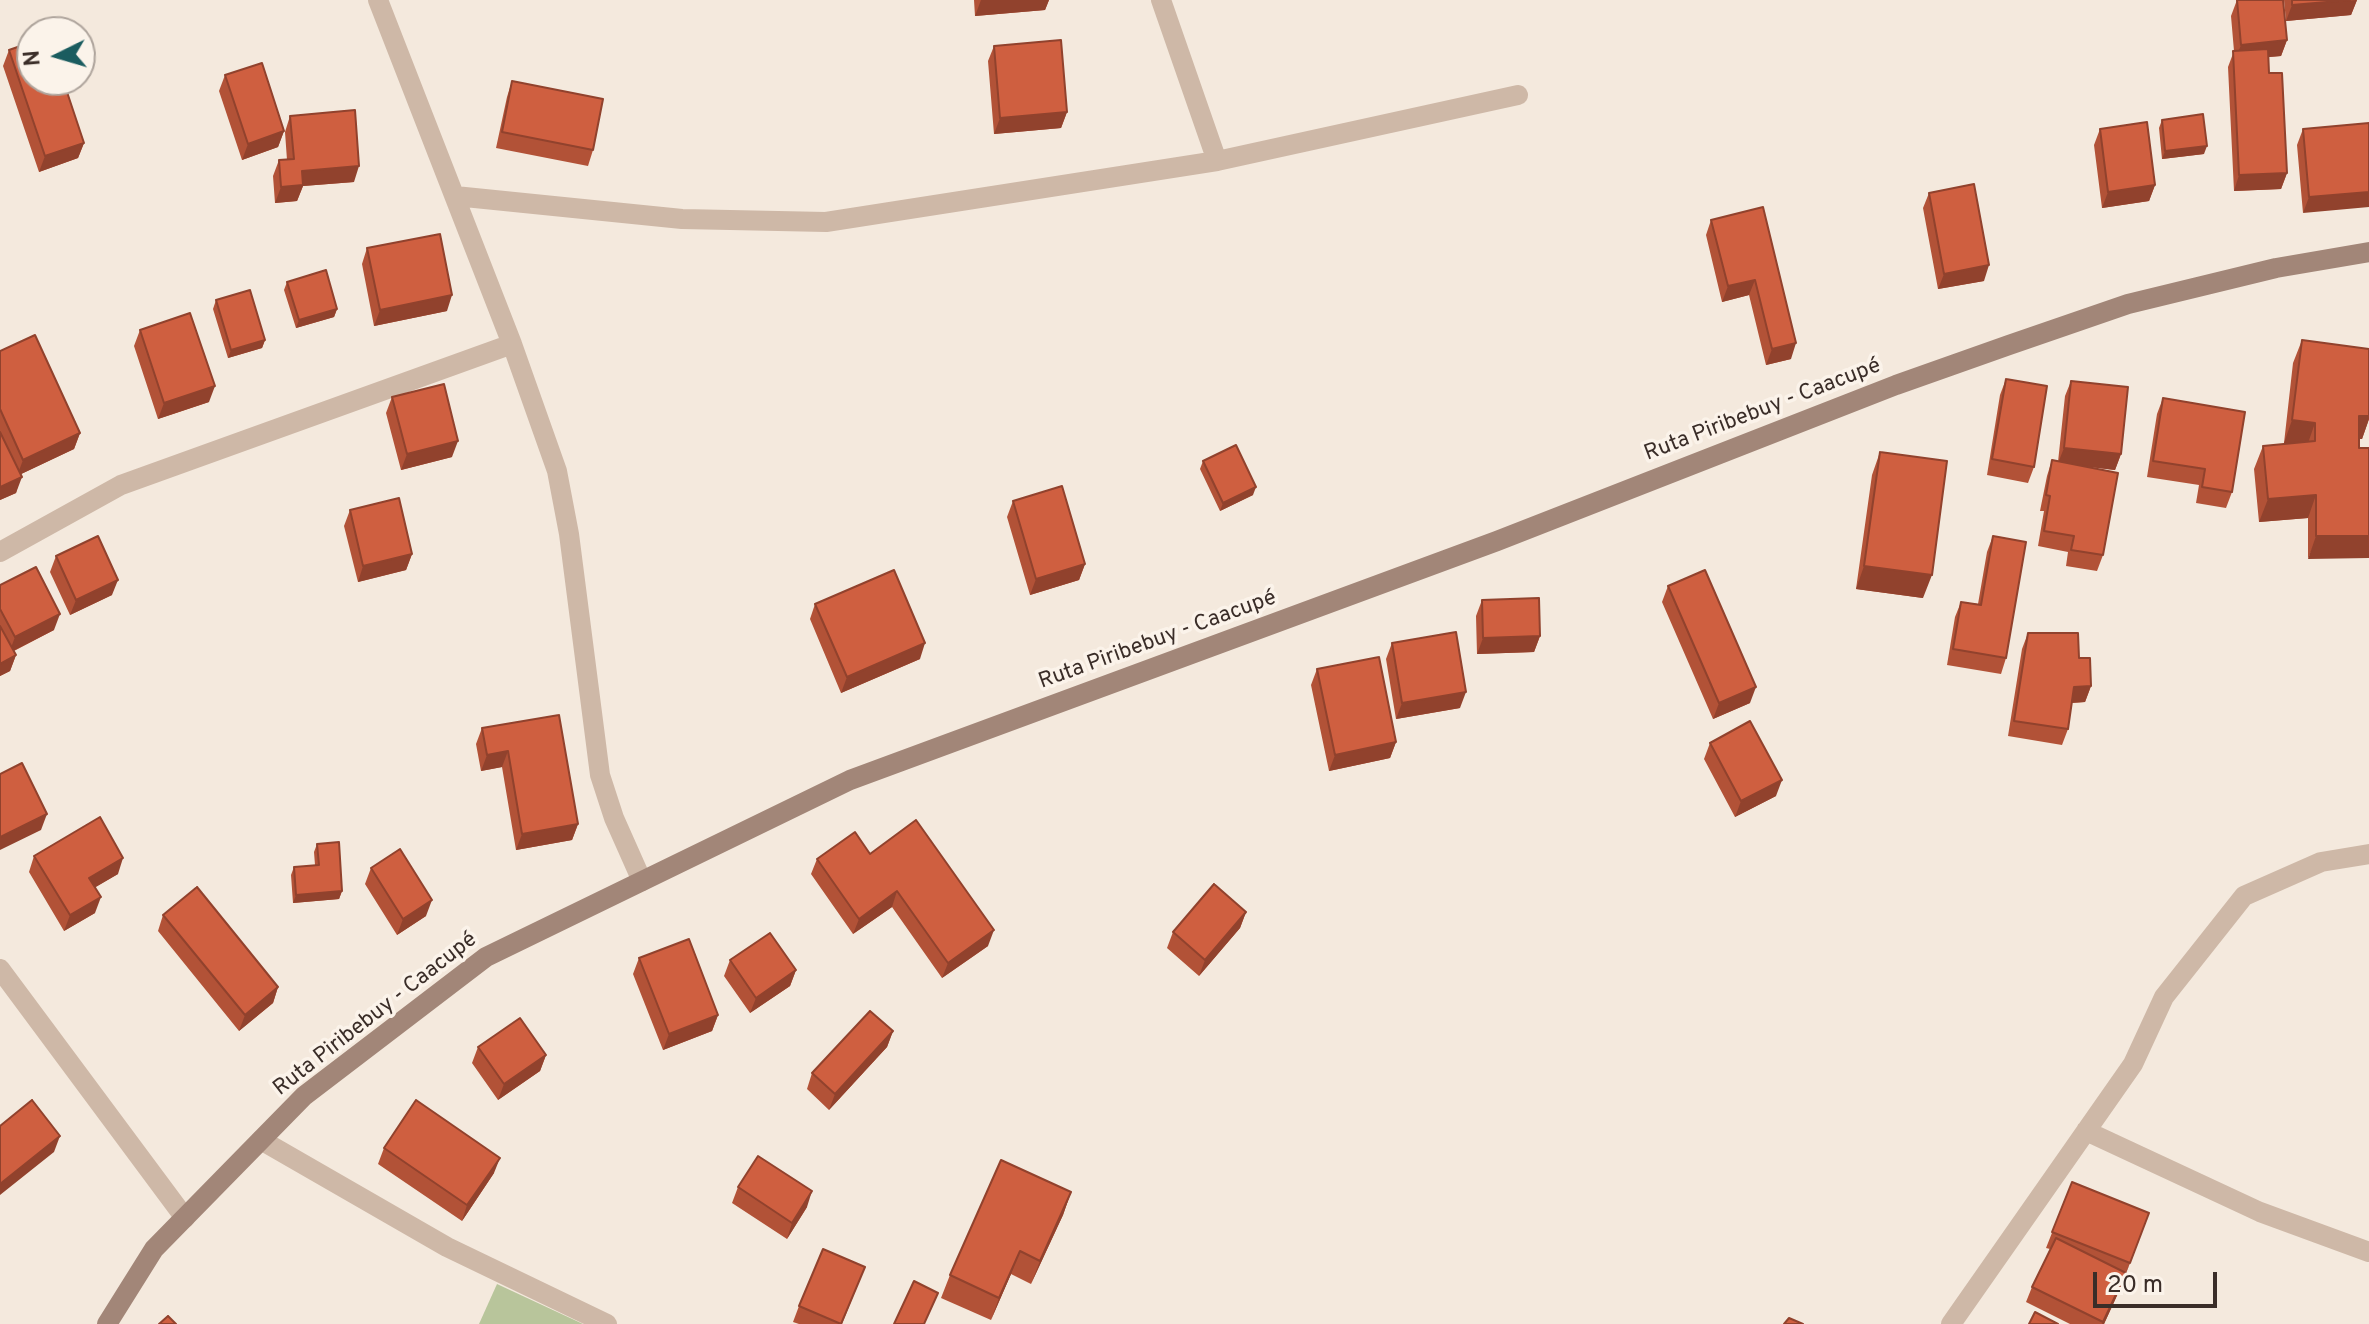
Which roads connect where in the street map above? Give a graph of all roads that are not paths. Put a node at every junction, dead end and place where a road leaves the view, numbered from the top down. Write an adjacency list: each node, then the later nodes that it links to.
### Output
1 (378, 0): 5 (street)
2 (1161, 0): 4 (street)
3 (1518, 95): 4 (street)
4 (1217, 161): 5 (street)
5 (455, 196): 7 (street)
6 (2369, 252): 10 (street, Ruta Piribebuy - Caacupé)
7 (512, 344): 8 (street); 10 (street)
8 (0, 552)
9 (2369, 854): 12 (street)
10 (642, 881): 13 (street, Ruta Piribebuy - Caacupé)
11 (0, 969): 14 (street)
12 (2086, 1131): 15 (street); 18 (street)
13 (261, 1140): 14 (street, Ruta Piribebuy - Caacupé); 17 (street)
14 (185, 1218): 16 (street, Ruta Piribebuy - Caacupé)
15 (2369, 1252)
16 (107, 1324)
17 (607, 1324)
18 (1951, 1324)

